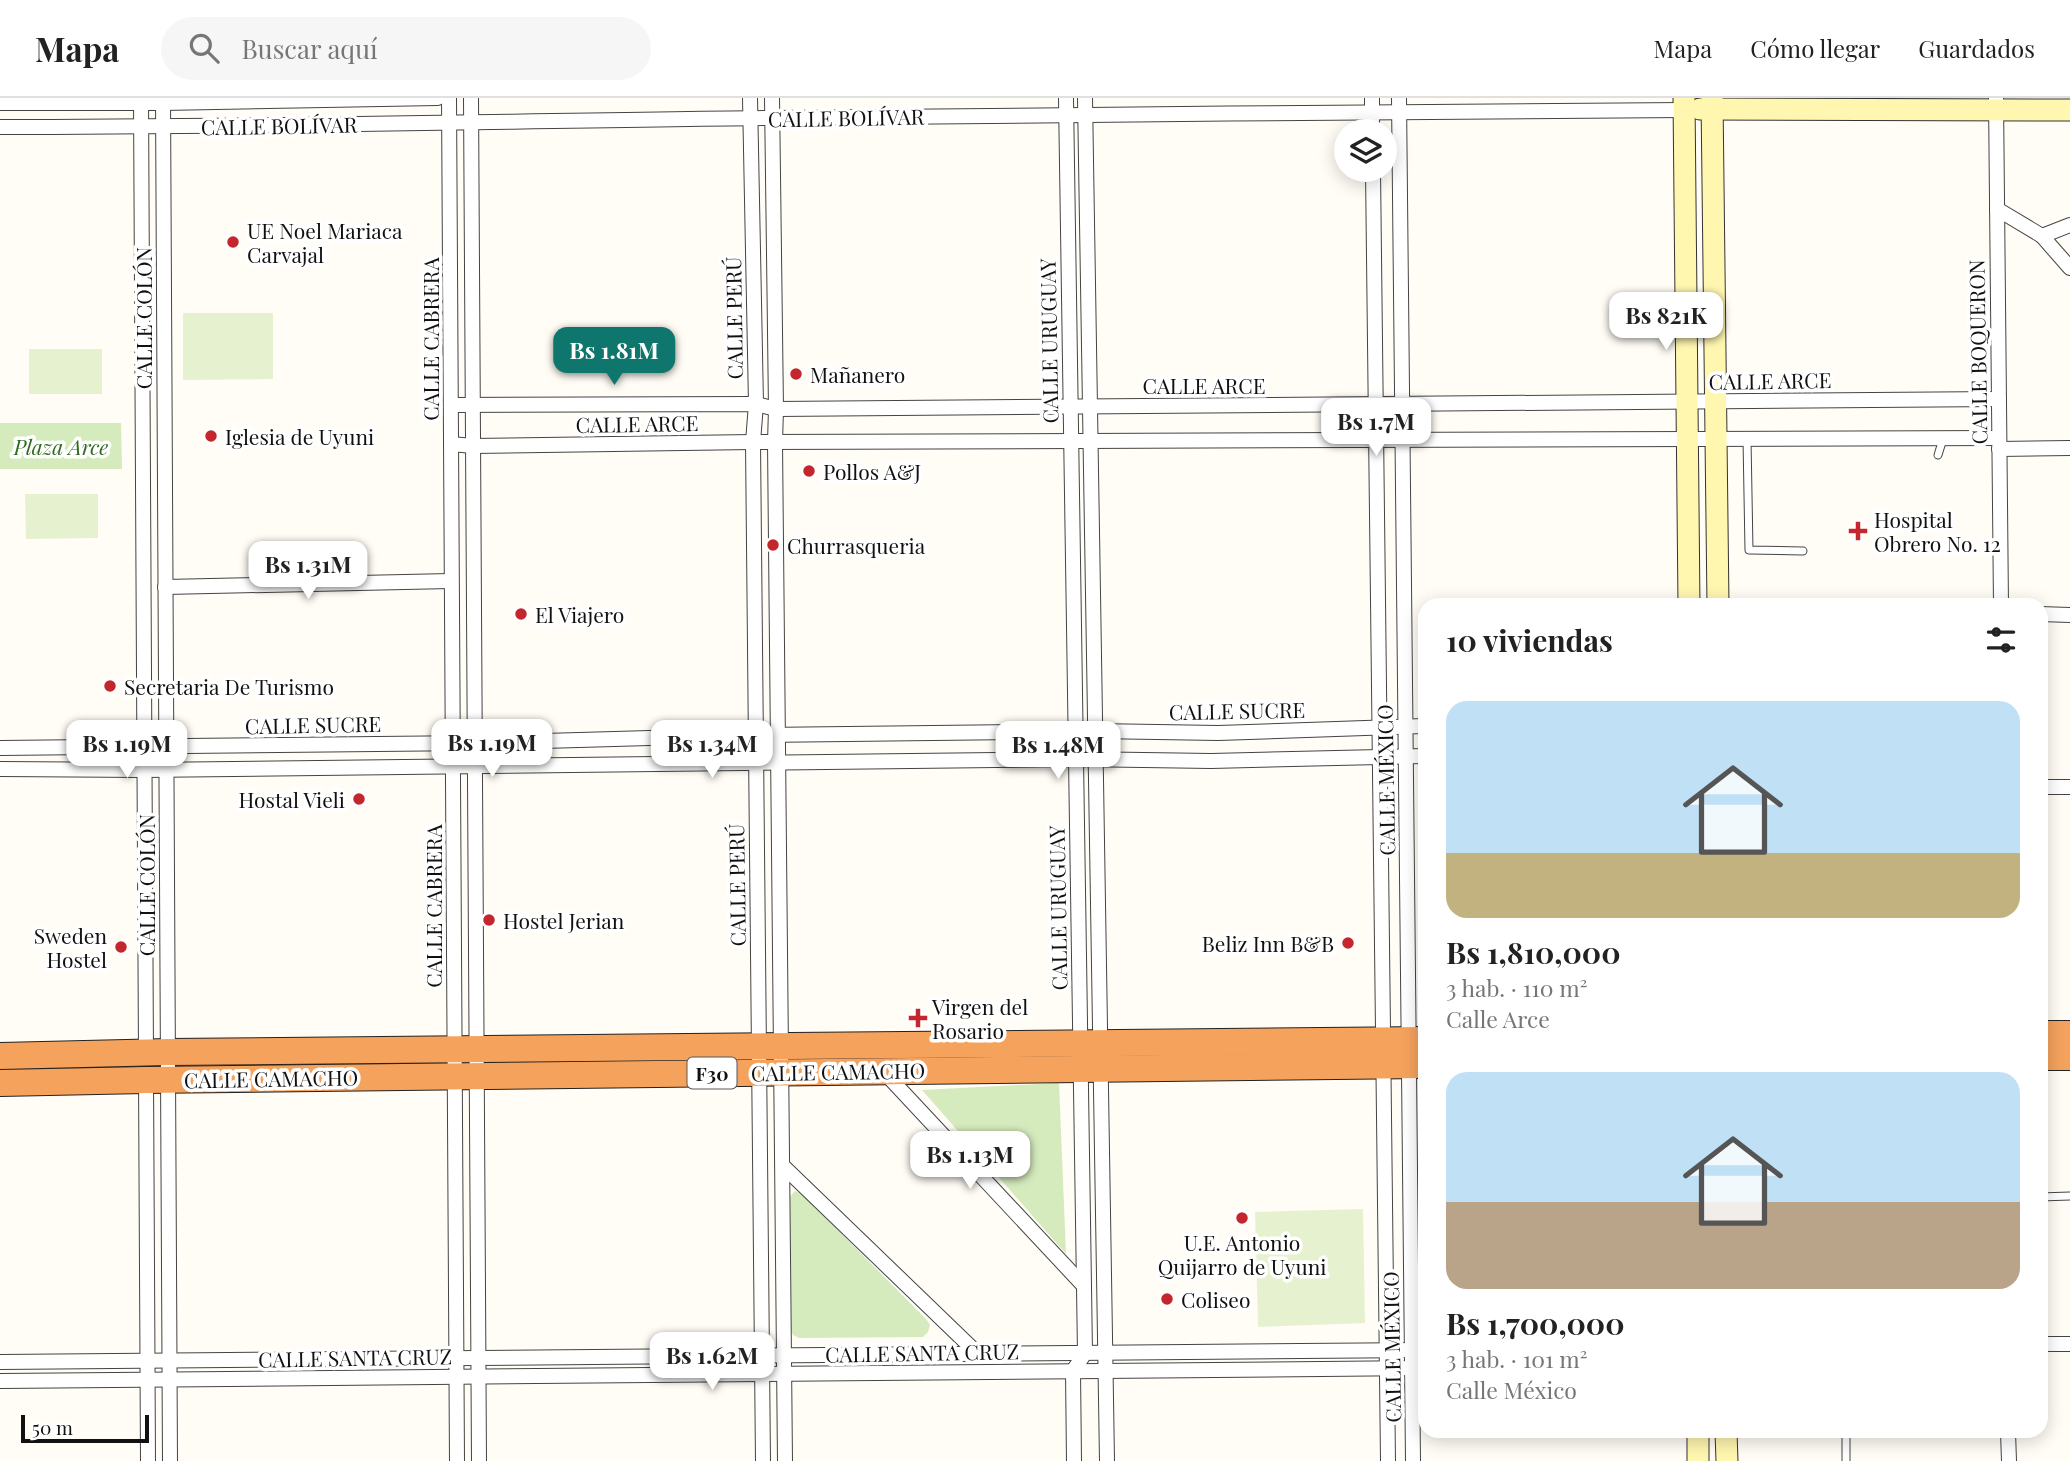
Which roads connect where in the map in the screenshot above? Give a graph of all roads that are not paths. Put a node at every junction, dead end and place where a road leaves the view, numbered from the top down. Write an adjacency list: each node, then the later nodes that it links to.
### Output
1 (438, 98): 8 (street, CALLE BOLÍVAR)
2 (449, 98): 21 (street, CALLE CABRERA)
3 (470, 98): 22 (street, CALLE CABRERA)
4 (750, 98): 19 (street, CALLE PERÚ)
5 (772, 98): 20 (street, CALLE PERÚ)
6 (1066, 98): 17 (street, CALLE URUGUAY)
7 (1085, 98): 18 (street, CALLE URUGUAY)
8 (163, 100): 9 (street, CALLE BOLÍVAR); 25 (street, CALLE COLÓN)
9 (141, 101): 10 (street, CALLE BOLÍVAR); 24 (street, CALLE COLÓN)
10 (0, 103)
11 (1684, 104): 12 (main road, CALLE BOLÍVAR); 15 (street, CALLE BOLÍVAR); 33 (main road)
12 (1712, 104): 13 (main road, CALLE BOLÍVAR); 32 (main road)
13 (1996, 104): 16 (main road, CALLE BOLÍVAR); 27 (street, CALLE BOQUERON)
14 (1372, 105): 15 (street, CALLE BOLÍVAR); 18 (street, CALLE BOLÍVAR)
15 (1399, 105): 36 (street, CALLE MÉXICO)
16 (2070, 110)
17 (1066, 115): 18 (street, CALLE BOLÍVAR); 20 (street, CALLE BOLÍVAR); 39 (street, CALLE URUGUAY)
18 (1085, 115): 40 (street, CALLE URUGUAY)
19 (750, 118): 20 (street, CALLE BOLÍVAR); 22 (street, CALLE BOLÍVAR); 34 (street, CALLE PERÚ)
20 (772, 118): 41 (street, CALLE PERÚ)
21 (449, 123): 22 (street, CALLE BOLÍVAR); 25 (street, CALLE BOLÍVAR); 37 (street, CALLE CABRERA)
22 (471, 124): 38 (street, CALLE CABRERA)
23 (0, 127): 24 (street, CALLE BOLÍVAR)
24 (141, 127): 25 (street, CALLE BOLÍVAR); 74 (street, CALLE COLÓN)
25 (163, 127): 59 (street, CALLE COLÓN)
26 (1373, 182): 35 (street, CALLE MÉXICO)
27 (1997, 209): 29 (street); 31 (street, CALLE BOQUERON)
28 (2070, 225): 29 (street)
29 (2042, 236): 30 (street)
30 (2070, 268)
31 (1999, 399): 32 (street, CALLE ARCE); 53 (street, CALLE BOQUERON)
32 (1716, 401): 33 (street, CALLE ARCE); 43 (main road)
33 (1687, 402): 36 (street, CALLE ARCE); 42 (main road)
34 (756, 404): 38 (street, CALLE ARCE); 41 (street, CALLE ARCE); 50 (street, CALLE PERÚ)
35 (1375, 404): 36 (street, CALLE ARCE); 40 (street, CALLE ARCE); 46 (street, CALLE MÉXICO)
36 (1402, 404): 47 (street, CALLE MÉXICO)
37 (451, 405): 38 (street, CALLE ARCE); 52 (street, CALLE CABRERA)
38 (473, 405): 54 (street, CALLE CABRERA)
39 (1070, 407): 40 (street, CALLE ARCE); 41 (street, CALLE ARCE); 48 (street, CALLE URUGUAY)
40 (1090, 407): 49 (street, CALLE URUGUAY)
41 (776, 409): 51 (street, CALLE PERÚ)
42 (1687, 439): 43 (street, CALLE ARCE); 47 (street, CALLE ARCE); 60 (main road)
43 (1716, 439): 44 (street, CALLE ARCE); 61 (main road)
44 (1747, 439): 45 (street, CALLE ARCE); 57 (lane)
45 (1943, 439): 53 (street, CALLE ARCE); 56 (lane)
46 (1376, 440): 47 (street, CALLE ARCE); 49 (street, CALLE ARCE); 66 (street, CALLE MÉXICO)
47 (1403, 440): 67 (street, CALLE MÉXICO)
48 (1071, 441): 49 (street, CALLE ARCE); 51 (street, CALLE ARCE); 68 (street, CALLE URUGUAY)
49 (1090, 441): 69 (street, CALLE URUGUAY)
50 (753, 442): 51 (street, CALLE ARCE); 54 (street, CALLE ARCE); 70 (street, CALLE PERÚ)
51 (775, 443): 71 (street, CALLE PERÚ)
52 (451, 444): 54 (street, CALLE ARCE); 58 (street, CALLE CABRERA)
53 (1999, 444): 55 (street, CALLE ARCE); 62 (street, CALLE BOQUERON)
54 (473, 446): 73 (street, CALLE CABRERA)
55 (2070, 448)
56 (1938, 455)
57 (1803, 551)
58 (451, 581): 59 (street); 72 (street, CALLE CABRERA)
59 (165, 587): 75 (street, CALLE COLÓN)
60 (1689, 598)
61 (1717, 598)
62 (2001, 598)
63 (2048, 614): 64 (street)
64 (2070, 615)
65 (1418, 726): 67 (street, CALLE SUCRE)
66 (1379, 727): 67 (street, CALLE SUCRE); 69 (street, CALLE SUCRE); 78 (street, CALLE MÉXICO)
67 (1406, 727): 79 (street, CALLE MÉXICO)
68 (1075, 731): 69 (street, CALLE SUCRE); 71 (street, CALLE SUCRE); 80 (street, CALLE URUGUAY)
69 (1095, 731): 81 (street, CALLE URUGUAY)
70 (756, 735): 71 (street, CALLE SUCRE); 73 (street, CALLE SUCRE); 83 (street, CALLE PERÚ)
71 (778, 735): 82 (street, CALLE PERÚ)
72 (453, 742): 73 (street, CALLE SUCRE); 75 (street, CALLE SUCRE); 84 (street, CALLE CABRERA)
73 (475, 743): 85 (street, CALLE CABRERA)
74 (144, 747): 75 (street, CALLE SUCRE); 76 (street, CALLE SUCRE); 88 (street, CALLE COLÓN)
75 (166, 747): 87 (street, CALLE COLÓN)
76 (0, 748)
77 (1418, 756): 79 (street, CALLE SUCRE)
78 (1380, 757): 79 (street, CALLE SUCRE); 81 (street, CALLE SUCRE); 95 (street, CALLE MÉXICO)
79 (1406, 757): 95 (street, CALLE MÉXICO)
80 (1076, 759): 81 (street, CALLE SUCRE); 82 (street, CALLE SUCRE); 97 (street, CALLE URUGUAY)
81 (1096, 759): 97 (street, CALLE URUGUAY)
82 (778, 761): 83 (street, CALLE SUCRE); 100 (street, CALLE PERÚ)
83 (756, 762): 85 (street, CALLE SUCRE); 100 (street, CALLE PERÚ)
84 (453, 766): 85 (street, CALLE SUCRE); 87 (street, CALLE SUCRE); 93 (street, CALLE CABRERA)
85 (475, 767): 93 (street, CALLE CABRERA)
86 (0, 769): 88 (street, CALLE SUCRE)
87 (166, 769): 88 (street, CALLE SUCRE); 94 (street, CALLE COLÓN)
88 (145, 770): 94 (street, CALLE COLÓN)
89 (2048, 787): 90 (street)
90 (2070, 787)
91 (2048, 1034): 92 (highway)
92 (2070, 1034)
93 (465, 1050): 94 (highway, CALLE CAMACHO / F30); 100 (highway, CALLE CAMACHO / F30); 102 (street, CALLE CABRERA); 102 (street, CALLE CABRERA)
94 (157, 1053): 96 (highway, CALLE CAMACHO / F30); 103 (street, CALLE COLÓN); 103 (street, CALLE COLÓN)
95 (1406, 1053): 97 (highway, CALLE CAMACHO / F30); 111 (street, CALLE MÉXICO); 112 (street, CALLE MÉXICO)
96 (0, 1056)
97 (1090, 1056): 100 (highway, CALLE CAMACHO / F30); 101 (highway, CALLE CAMACHO / F30); 108 (street, CALLE URUGUAY); 114 (street, CALLE URUGUAY)
98 (2048, 1057): 99 (highway)
99 (2070, 1057)
100 (770, 1059): 101 (highway, CALLE CAMACHO / F30); 102 (highway, CALLE CAMACHO / F30); 105 (street, CALLE PERÚ); 116 (street, CALLE PERÚ)
101 (883, 1071): 108 (street)
102 (466, 1076): 103 (highway, CALLE CAMACHO / F30); 118 (street, CALLE CABRERA); 119 (street, CALLE CABRERA)
103 (157, 1080): 104 (highway, CALLE CAMACHO / F30); 121 (street, CALLE COLÓN); 122 (street, CALLE COLÓN)
104 (0, 1083)
105 (783, 1166): 115 (street); 117 (street, CALLE PERÚ)
106 (2070, 1196): 107 (lane)
107 (2048, 1197)
108 (1083, 1286): 113 (street, CALLE URUGUAY)
109 (2070, 1343): 110 (street)
110 (2048, 1344)
111 (1387, 1350): 112 (street, CALLE SANTA CRUZ); 114 (street, CALLE SANTA CRUZ); 123 (street, CALLE MÉXICO)
112 (1418, 1350): 124 (street, CALLE MÉXICO)
113 (1085, 1353): 114 (street, CALLE SANTA CRUZ); 115 (street, CALLE SANTA CRUZ); 125 (street)
114 (1105, 1353): 126 (street, CALLE URUGUAY)
115 (978, 1354): 117 (street, CALLE SANTA CRUZ)
116 (762, 1356): 117 (street, CALLE SANTA CRUZ); 119 (street, CALLE SANTA CRUZ); 127 (street, CALLE PERÚ)
117 (784, 1356): 128 (street, CALLE PERÚ)
118 (456, 1359): 119 (street, CALLE SANTA CRUZ); 122 (street, CALLE SANTA CRUZ); 129 (street, CALLE CABRERA)
119 (478, 1359): 130 (street, CALLE CABRERA)
120 (0, 1362): 121 (street, CALLE SANTA CRUZ)
121 (147, 1362): 122 (street, CALLE SANTA CRUZ); 131 (street, CALLE COLÓN)
122 (169, 1362): 132 (street, CALLE COLÓN)
123 (1387, 1368): 124 (street, CALLE SANTA CRUZ); 126 (street, CALLE SANTA CRUZ); 146 (street, CALLE MÉXICO)
124 (1418, 1368): 147 (street, CALLE MÉXICO)
125 (1073, 1371): 126 (street, CALLE SANTA CRUZ); 128 (street, CALLE SANTA CRUZ); 144 (street)
126 (1105, 1371): 145 (street, CALLE URUGUAY)
127 (762, 1374): 128 (street, CALLE SANTA CRUZ); 130 (street, CALLE SANTA CRUZ); 142 (street, CALLE PERÚ)
128 (784, 1374): 143 (street, CALLE PERÚ)
129 (457, 1377): 130 (street, CALLE SANTA CRUZ); 132 (street, CALLE SANTA CRUZ); 140 (street, CALLE CABRERA)
130 (478, 1377): 141 (street, CALLE CABRERA)
131 (148, 1380): 132 (street, CALLE SANTA CRUZ); 133 (street, CALLE SANTA CRUZ); 138 (street, CALLE COLÓN)
132 (170, 1380): 139 (street, CALLE COLÓN)
133 (0, 1381)
134 (1698, 1438): 148 (main road)
135 (1726, 1438): 149 (main road)
136 (1846, 1438): 150 (lane)
137 (2008, 1438): 151 (street)
138 (148, 1461)
139 (170, 1461)
140 (457, 1461)
141 (479, 1461)
142 (763, 1461)
143 (785, 1461)
144 (1074, 1461)
145 (1107, 1461)
146 (1388, 1461)
147 (1413, 1461)
148 (1698, 1461)
149 (1727, 1461)
150 (1846, 1461)
151 (2009, 1461)

